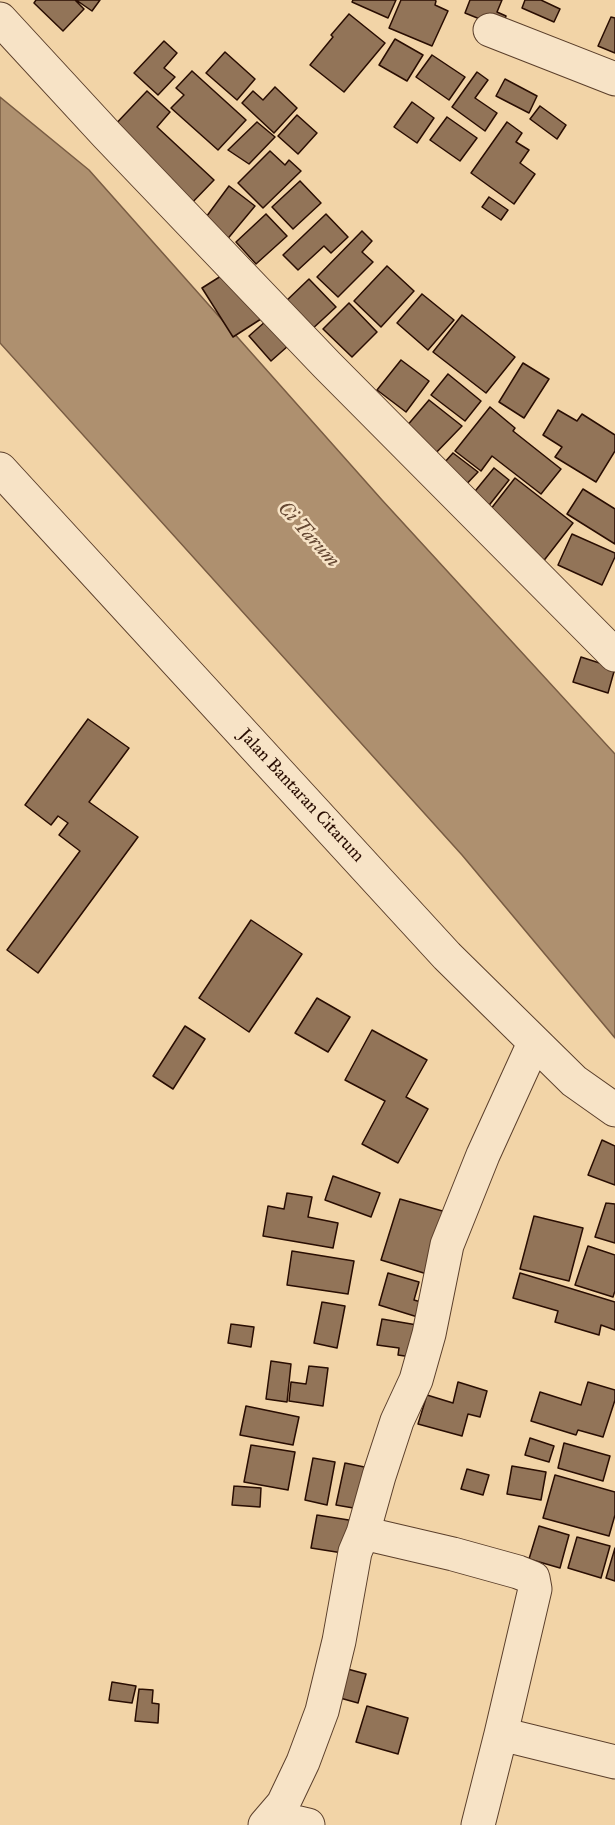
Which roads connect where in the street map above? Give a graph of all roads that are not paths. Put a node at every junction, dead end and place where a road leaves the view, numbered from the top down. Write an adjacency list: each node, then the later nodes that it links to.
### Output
1 (0, 19): 5 (street)
2 (490, 30): 3 (street)
3 (615, 79)
4 (0, 469): 6 (street, Jalan Bantaran Citarum)
5 (615, 655)
6 (534, 1043): 7 (street, Jalan Bantaran Citarum); 8 (street)
7 (615, 1110)
8 (363, 1533): 9 (street); 11 (street)
9 (501, 1734): 10 (street); 13 (street)
10 (615, 1762)
11 (270, 1821): 12 (street)
12 (308, 1825)
13 (478, 1825)

